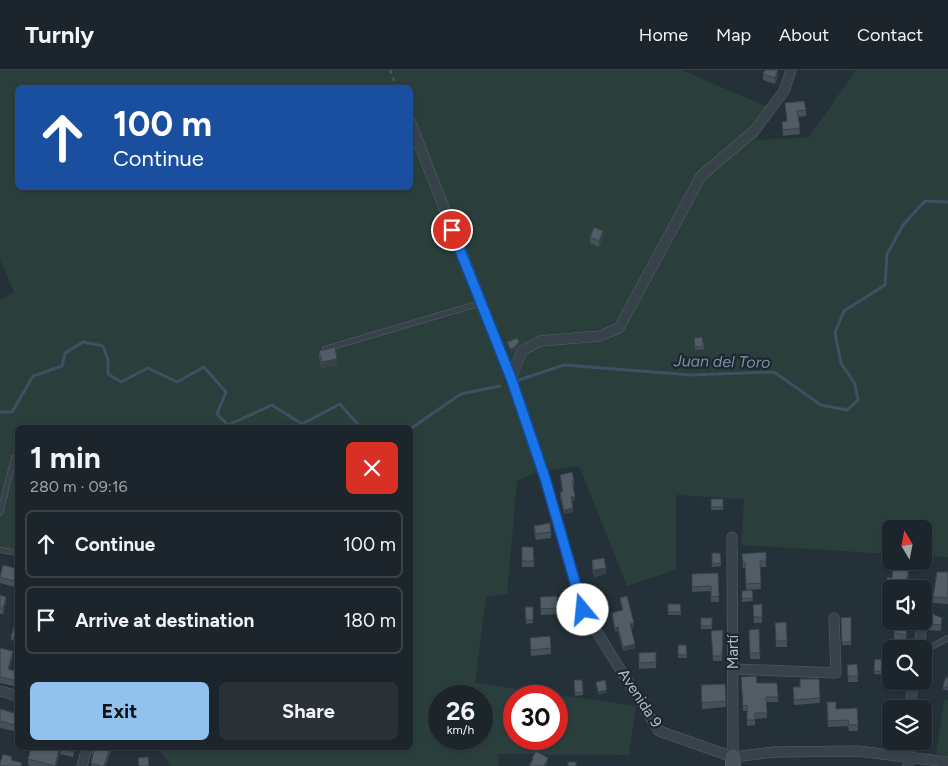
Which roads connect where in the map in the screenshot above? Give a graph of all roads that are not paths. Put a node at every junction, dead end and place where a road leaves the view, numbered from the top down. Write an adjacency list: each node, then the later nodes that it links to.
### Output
1 (791, 70): 5 (street)
2 (413, 129): 3 (street, Avenida 9)
3 (481, 303): 4 (lane); 5 (street, Avenida 9)
4 (325, 348)
5 (511, 378): 19 (street, Avenida 9)
6 (14, 458): 7 (lane)
7 (0, 513)
8 (732, 537): 14 (street, Martí)
9 (0, 550): 10 (lane)
10 (15, 552)
11 (834, 618): 14 (street)
12 (948, 638): 13 (lane)
13 (932, 646)
14 (733, 669): 19 (street, Martí)
15 (0, 691): 16 (street)
16 (15, 695)
17 (86, 750): 21 (street)
18 (908, 761): 19 (street, Avenida 9); 20 (street, Avenida 9)
19 (733, 762)
20 (948, 762)
21 (82, 766)

